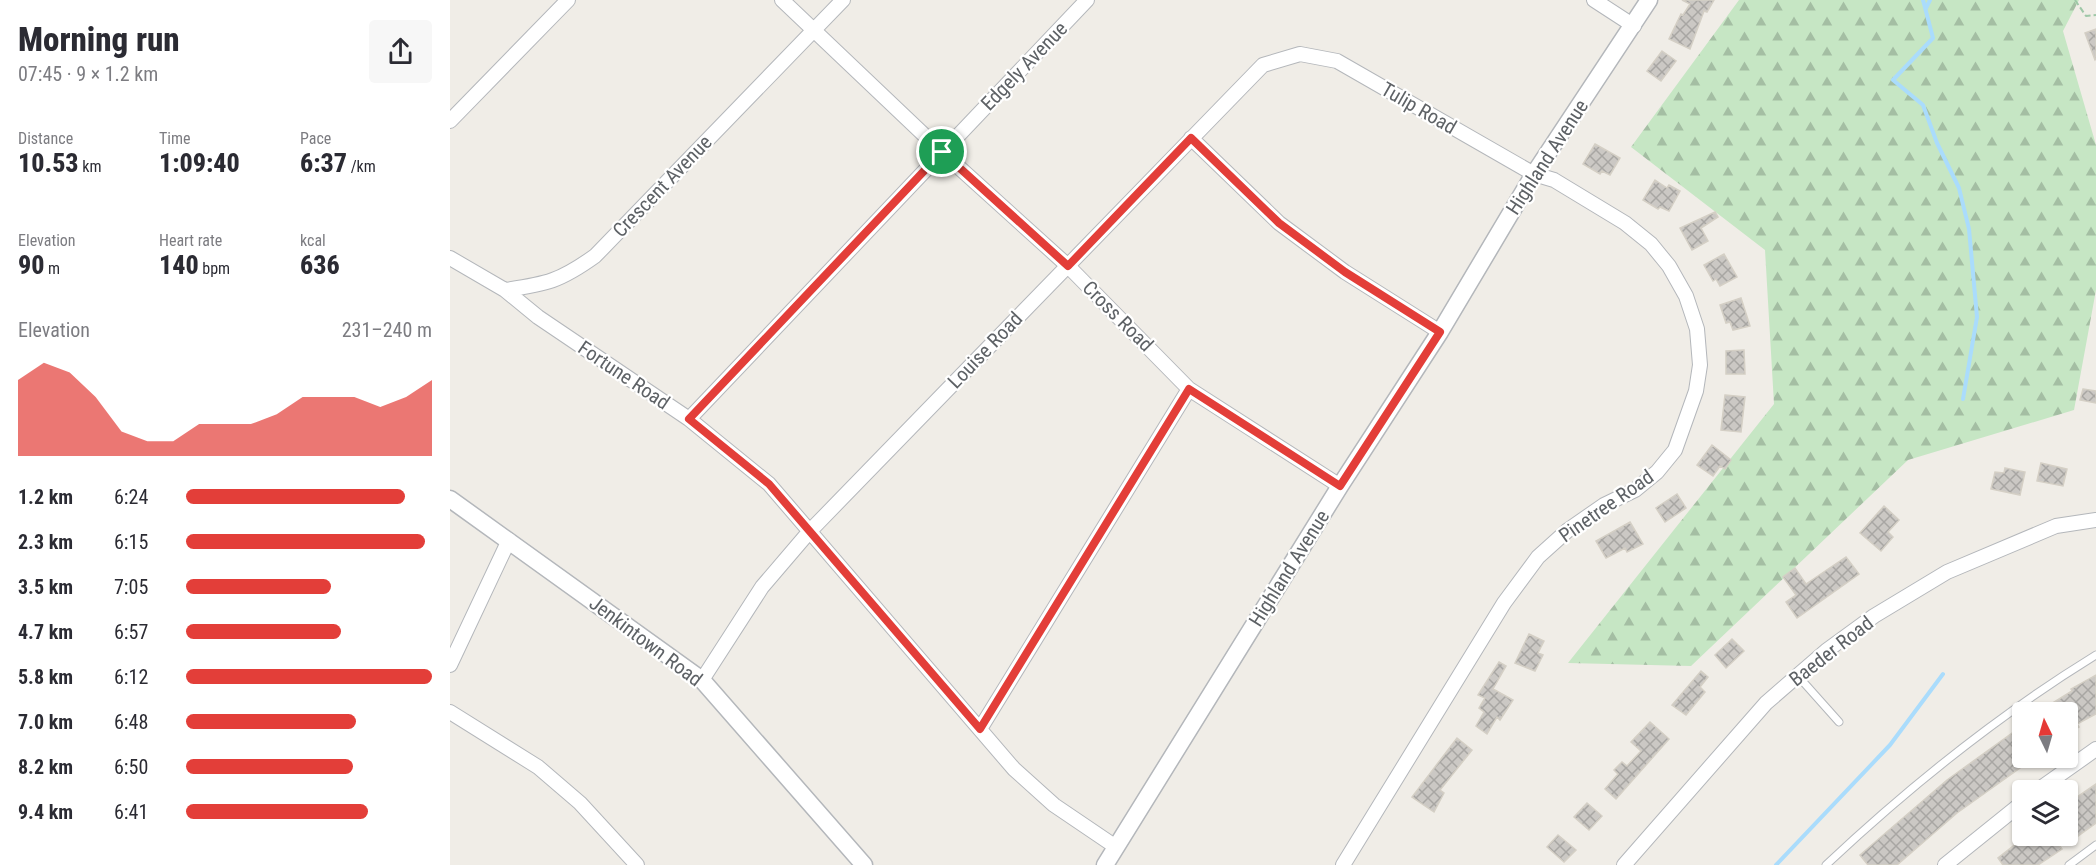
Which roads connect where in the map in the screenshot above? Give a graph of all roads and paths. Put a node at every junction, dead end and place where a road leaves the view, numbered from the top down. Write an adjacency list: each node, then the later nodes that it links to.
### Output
1 (568, 0): 12 (street)
2 (782, 0): 10 (street, Cross Road)
3 (843, 0): 10 (street, Crescent Avenue)
4 (1087, 0): 14 (street, Edgely Avenue)
5 (1594, 0): 9 (street)
6 (1649, 0): 9 (street, Highland Avenue)
7 (2075, 0): 8 (path)
8 (2096, 15)
9 (1634, 26): 15 (street, Highland Avenue)
10 (813, 30): 14 (street, Cross Road); 18 (street, Crescent Avenue)
11 (1300, 54): 13 (street, Louise Road); 15 (street, Tulip Road)
12 (450, 121)
13 (1191, 138): 17 (street, Louise Road); 19 (street)
14 (942, 152): 17 (street, Cross Road); 21 (street, Edgely Avenue)
15 (1534, 174): 19 (street, Highland Avenue); 42 (street, Pinetree Road)
16 (450, 258): 18 (street)
17 (1068, 266): 20 (street, Cross Road); 25 (street, Louise Road)
18 (505, 290): 21 (street, Fortune Road)
19 (1440, 332): 22 (street, Highland Avenue)
20 (1189, 389): 22 (street, Cross Road); 33 (street)
21 (689, 419): 25 (street, Fortune Road)
22 (1340, 486): 38 (street, Highland Avenue)
23 (450, 499): 26 (street, Jenkintown Road)
24 (2096, 520): 29 (street, Baeder Road)
25 (809, 532): 30 (street, Louise Road); 33 (street, Fortune Road)
26 (509, 540): 28 (street); 30 (street, Jenkintown Road)
27 (2096, 655): 44 (lane)
28 (450, 665)
29 (1798, 676): 32 (lane); 43 (street, Baeder Road)
30 (702, 680): 40 (street, Jenkintown Road)
31 (450, 712): 39 (street)
32 (1839, 722)
33 (980, 729): 38 (street, Fortune Road)
34 (2096, 748): 35 (street)
35 (2052, 780)
36 (2012, 811): 45 (street)
37 (2096, 846): 46 (lane)
38 (1116, 848): 41 (street, Highland Avenue)
39 (637, 865)
40 (864, 865)
41 (1105, 865)
42 (1343, 865)
43 (1624, 865)
44 (1826, 865)
45 (1945, 865)
46 (2069, 865)

